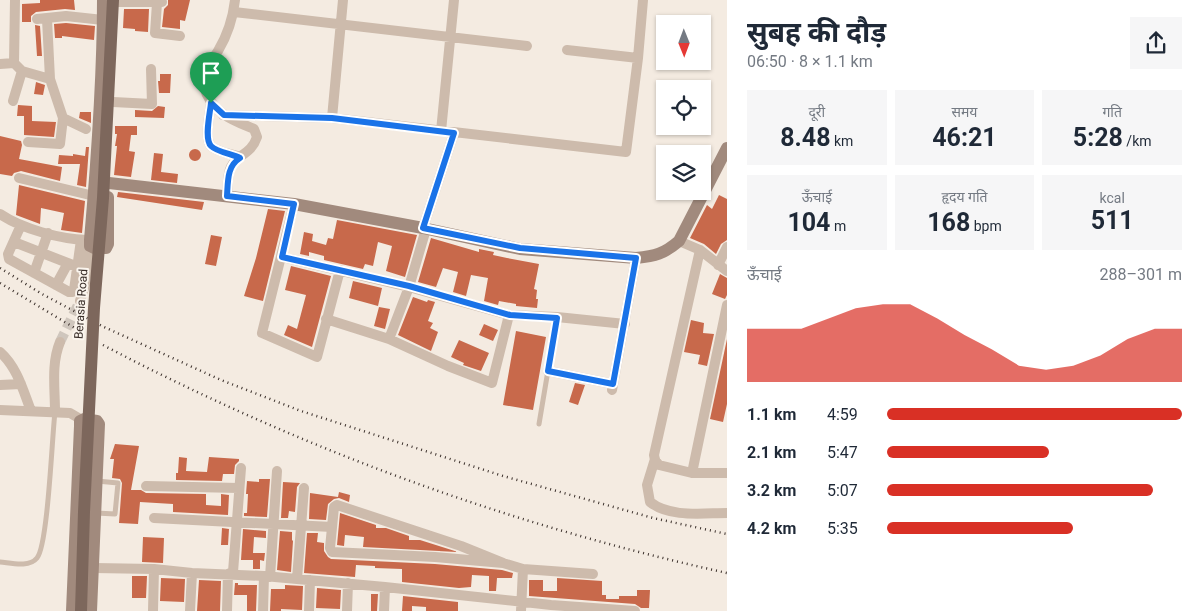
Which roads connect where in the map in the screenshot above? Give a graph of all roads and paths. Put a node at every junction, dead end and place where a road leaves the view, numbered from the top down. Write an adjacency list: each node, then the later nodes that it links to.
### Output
1 (14, 0): 19 (street)
2 (103, 0): 12 (street)
3 (235, 0): 9 (street)
4 (343, 0): 13 (street)
5 (454, 0): 15 (street)
6 (643, 0): 18 (street)
7 (116, 1): 8 (street); 25 (street); 110 (main road, Berasia Road, bridge)
8 (160, 1): 14 (street)
9 (234, 12): 13 (street); 26 (street)
10 (36, 19): 11 (street)
11 (47, 19): 12 (street); 23 (street)
12 (103, 20): 38 (street)
13 (340, 24): 15 (street); 29 (street)
14 (180, 36)
15 (450, 38): 16 (street); 31 (street)
16 (528, 46)
17 (567, 50): 18 (street)
18 (638, 58): 32 (street)
19 (14, 63): 20 (street); 22 (street)
20 (0, 64)
21 (151, 69): 25 (street)
22 (22, 71): 23 (street); 24 (street)
23 (50, 79): 28 (street)
24 (13, 101)
25 (113, 102): 37 (street)
26 (211, 103): 27 (street); 35 (street)
27 (224, 115): 29 (street); 35 (street)
28 (63, 118): 30 (street); 33 (street)
29 (332, 118): 31 (street)
30 (86, 129)
31 (441, 131): 32 (street)
32 (454, 133): 43 (street)
33 (28, 142)
34 (727, 148): 45 (street)
35 (240, 158): 39 (street)
36 (19, 178): 38 (street)
37 (109, 183): 39 (street); 47 (street)
38 (94, 196): 47 (street)
39 (227, 196): 40 (street)
40 (294, 204): 43 (street); 51 (street)
41 (0, 214): 42 (street)
42 (20, 225): 44 (street); 46 (street)
43 (424, 228): 52 (street); 58 (street)
44 (48, 233): 47 (street); 50 (street)
45 (679, 241): 49 (street); 52 (street)
46 (14, 242): 50 (street); 56 (street)
47 (87, 242): 53 (street); 59 (street)
48 (727, 247): 54 (street)
49 (700, 250): 54 (street); 76 (street)
50 (41, 252): 53 (street); 56 (street)
51 (282, 257): 55 (street); 63 (street)
52 (636, 258): 64 (street)
53 (73, 265): 57 (street); 57 (street)
54 (723, 268)
55 (340, 270): 58 (street); 63 (street)
56 (34, 273): 57 (street)
57 (56, 285)
58 (409, 286): 61 (street); 65 (street)
59 (80, 301)
60 (727, 305): 80 (street)
61 (510, 315): 62 (street); 65 (street)
62 (557, 318): 64 (street); 68 (lane)
63 (326, 319): 65 (street)
64 (625, 324): 68 (street)
65 (389, 340)
66 (60, 342): 73 (street)
67 (0, 352): 69 (street)
68 (548, 371): 75 (lane)
69 (21, 384): 70 (street); 72 (street)
70 (0, 385)
71 (0, 410): 72 (street)
72 (31, 411): 73 (street)
73 (54, 412): 74 (street); 92 (lane)
74 (82, 420): 81 (street); 109 (street)
75 (539, 424)
76 (655, 459): 80 (street); 86 (street)
77 (241, 468): 83 (street)
78 (277, 471): 89 (street)
79 (727, 473): 80 (street)
80 (692, 474)
81 (96, 481): 85 (street); 85 (lane)
82 (146, 486): 83 (street)
83 (240, 488): 88 (street)
84 (304, 488): 90 (street)
85 (96, 513): 94 (street)
86 (727, 513)
87 (154, 518): 88 (street)
88 (237, 523): 89 (street); 98 (street)
89 (274, 525): 90 (street); 100 (street)
90 (301, 526): 91 (street); 101 (street)
91 (332, 528): 93 (street); 93 (street)
92 (0, 562)
93 (504, 563): 96 (street)
94 (94, 568): 95 (street); 111 (street)
95 (154, 569): 97 (street); 112 (street)
96 (523, 570): 99 (street); 105 (street)
97 (192, 573): 98 (street); 113 (street)
98 (228, 574): 100 (street); 114 (street)
99 (593, 574)
100 (267, 576): 101 (street); 115 (street)
101 (297, 579): 102 (street)
102 (310, 580): 103 (street); 116 (street)
103 (348, 584): 104 (street); 117 (street)
104 (385, 587): 105 (street); 118 (street)
105 (521, 606): 106 (street)
106 (551, 608): 107 (street)
107 (584, 610): 108 (street)
108 (617, 610): 119 (street)
109 (72, 611)
110 (81, 611)
111 (91, 611)
112 (153, 611)
113 (190, 611)
114 (227, 611)
115 (263, 611)
116 (309, 611)
117 (347, 611)
118 (384, 611)
119 (635, 611)

